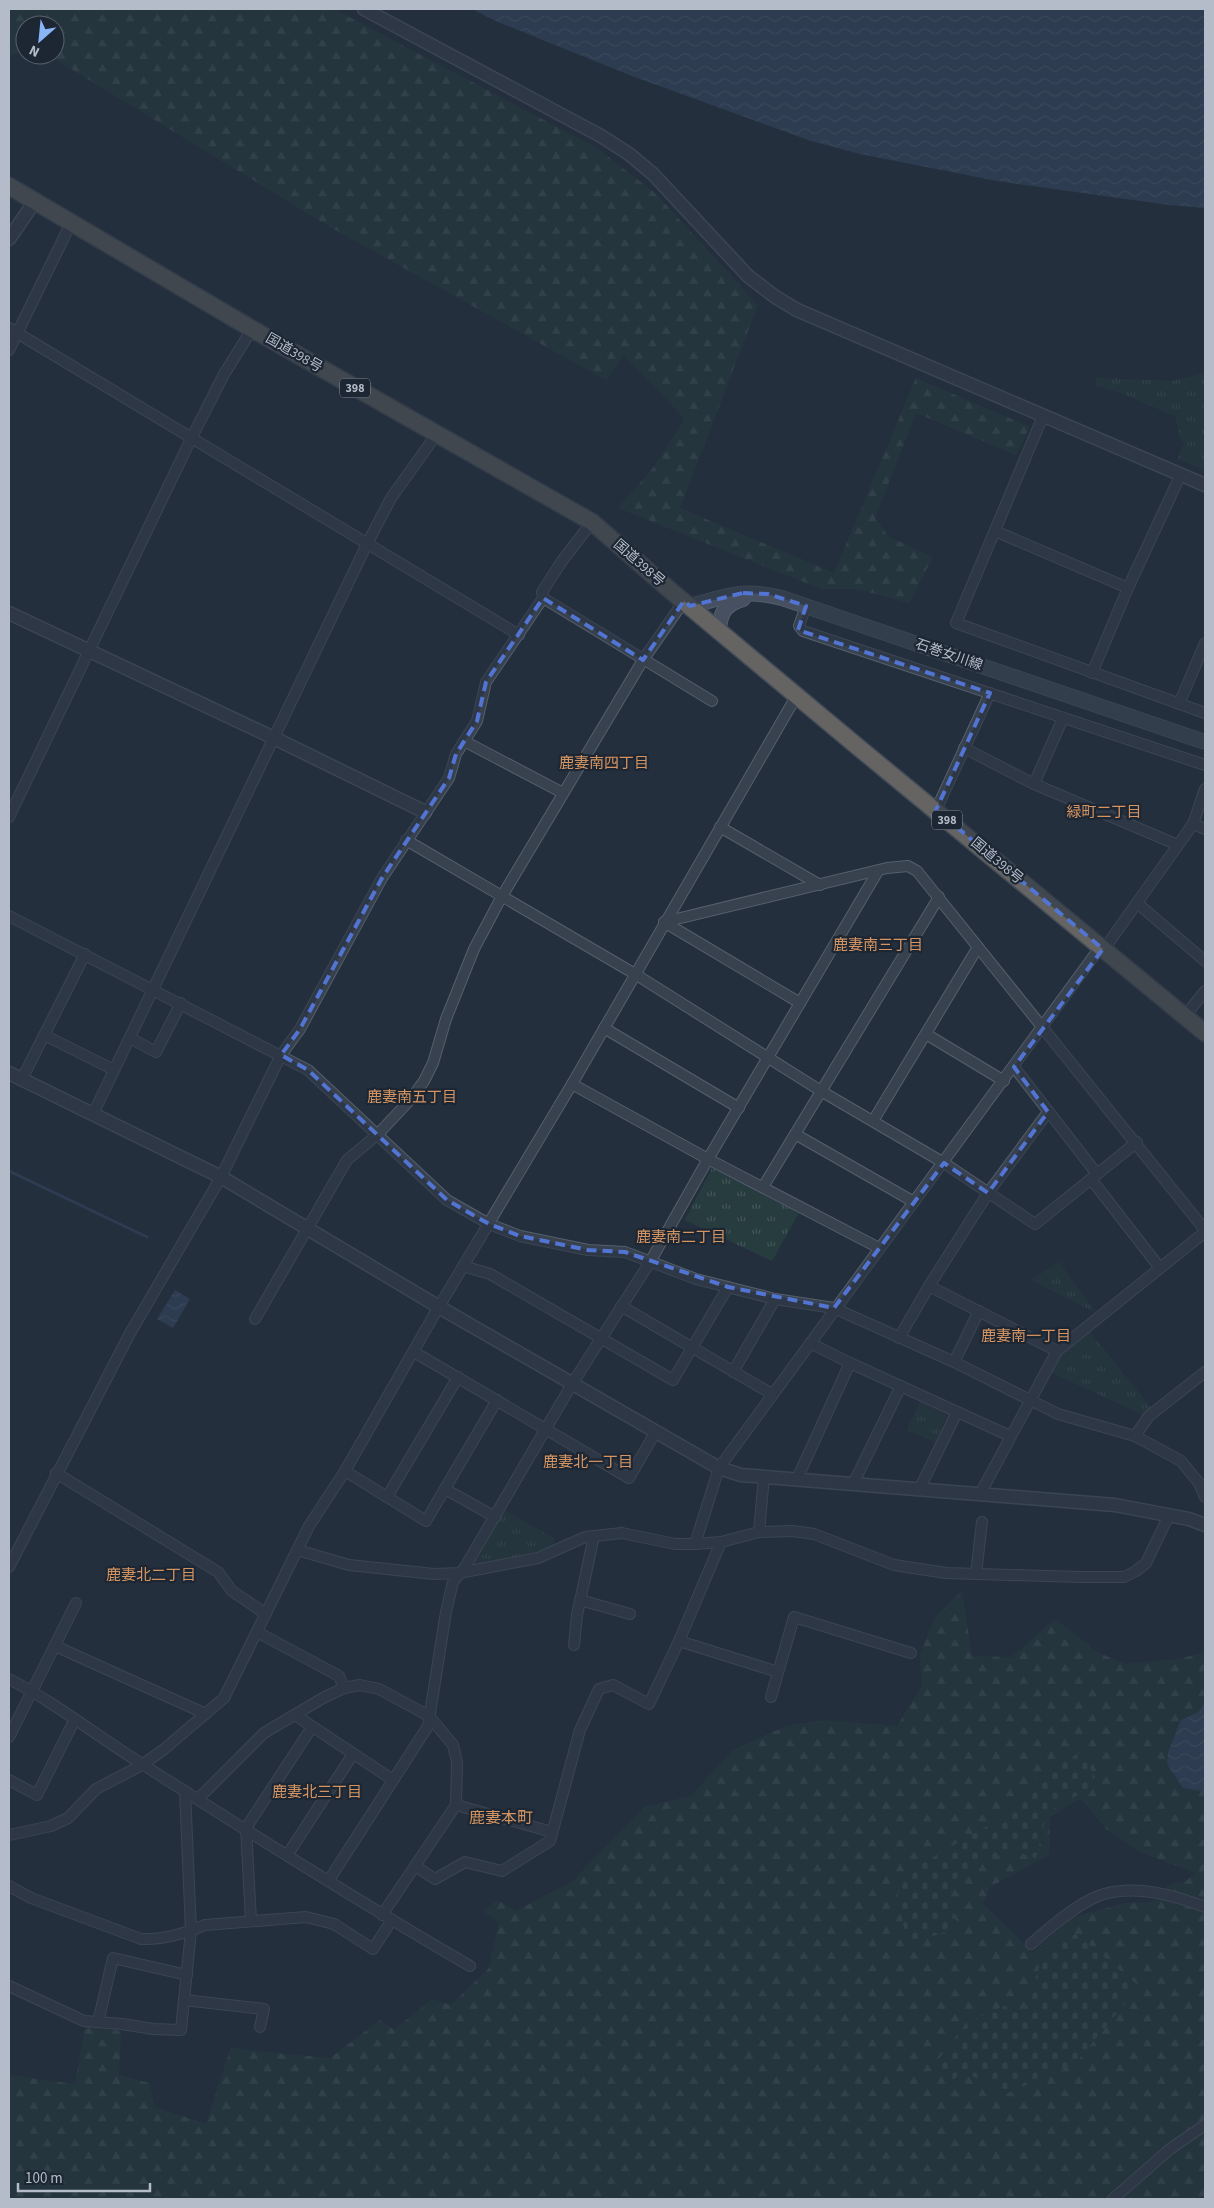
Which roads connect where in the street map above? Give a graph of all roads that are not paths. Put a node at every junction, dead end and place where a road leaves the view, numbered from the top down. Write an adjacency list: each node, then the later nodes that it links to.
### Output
1 (364, 9): 9 (street)
2 (9, 186): 3 (highway, 国道398号 / 398)
3 (34, 201): 4 (highway, 国道398号 / 398); 5 (street)
4 (71, 223): 6 (highway, 国道398号 / 398); 7 (street)
5 (9, 239)
6 (252, 329): 10 (highway, 国道398号 / 398); 11 (street)
7 (13, 331): 8 (street); 11 (street)
8 (9, 350)
9 (1043, 416): 12 (street); 15 (street)
10 (436, 434): 14 (highway, 国道398号 / 398); 16 (street)
11 (191, 439): 16 (street); 26 (street)
12 (1181, 474): 13 (street); 17 (street)
13 (1205, 485)
14 (592, 522): 19 (street); 20 (highway, 国道398号 / 398)
15 (995, 531): 17 (street); 28 (street)
16 (367, 544): 24 (street); 35 (street)
17 (1128, 588): 28 (street)
18 (768, 594): 20 (main road, 石巻女川線); 21 (main road, 石巻女川線); 23 (main road)
19 (543, 598): 24 (street); 27 (street)
20 (687, 604): 23 (highway, 国道398号 / 398); 27 (street)
21 (806, 606): 29 (street); 37 (main road, 石巻女川線)
22 (9, 613): 26 (street)
23 (719, 630): 30 (highway, 国道398号 / 398)
24 (519, 635): 36 (street)
25 (1205, 643): 32 (street)
26 (89, 651): 35 (street); 45 (street)
27 (643, 660): 31 (street); 42 (street)
28 (1092, 673): 32 (street)
29 (990, 693): 34 (street); 38 (street)
30 (797, 695): 43 (highway, 国道398号 / 398); 47 (street)
31 (712, 701)
32 (1179, 704): 33 (street)
33 (1205, 713)
34 (1063, 718): 39 (street); 40 (street)
35 (274, 738): 44 (street); 63 (street)
36 (464, 741): 42 (street); 44 (street)
37 (1205, 742)
38 (964, 748): 40 (street); 43 (street)
39 (1205, 765)
40 (1034, 784): 50 (street)
41 (1205, 789): 46 (street)
42 (563, 793): 53 (street)
43 (936, 810): 59 (highway, 国道398号 / 398)
44 (425, 812): 49 (street)
45 (9, 817)
46 (1193, 824): 48 (street); 50 (street)
47 (720, 827): 52 (street); 57 (street)
48 (1205, 829)
49 (406, 840): 53 (street); 74 (street)
50 (1178, 845): 55 (street)
51 (878, 871): 52 (street); 54 (street); 65 (street)
52 (820, 885): 57 (street)
53 (502, 896): 62 (street); 87 (street)
54 (939, 898): 58 (street); 82 (street)
55 (1137, 903): 59 (street); 61 (street)
56 (9, 916): 60 (street)
57 (664, 922): 62 (street); 65 (street)
58 (978, 947): 68 (street); 71 (street)
59 (1103, 949): 67 (highway, 国道398号 / 398); 68 (street)
60 (85, 954): 63 (street); 72 (street)
61 (1205, 960)
62 (635, 974): 69 (street); 75 (street)
63 (154, 989): 66 (street); 73 (street)
64 (1205, 991): 67 (street)
65 (800, 1003): 75 (street)
66 (182, 1004): 73 (street); 74 (street)
67 (1185, 1016): 70 (highway, 国道398号 / 398)
68 (1042, 1026): 76 (street); 89 (street)
69 (604, 1028): 81 (street); 83 (street)
70 (1205, 1033)
71 (926, 1034): 80 (street); 86 (street)
72 (44, 1035): 77 (street); 79 (street)
73 (130, 1038): 77 (street)
74 (281, 1055): 87 (street); 93 (street)
75 (769, 1058): 82 (street); 83 (street)
76 (1014, 1067): 80 (street); 84 (street)
77 (114, 1070): 85 (street)
78 (9, 1072): 79 (street)
79 (22, 1079): 85 (street)
80 (1004, 1081): 91 (street)
81 (572, 1084): 90 (street); 97 (street)
82 (821, 1091): 86 (street); 88 (street)
83 (739, 1108): 90 (street)
84 (1048, 1112): 92 (street); 95 (street)
85 (93, 1114): 93 (street)
86 (873, 1121): 91 (street)
87 (378, 1134): 97 (street); 98 (street)
88 (795, 1134): 94 (street); 96 (street)
89 (1137, 1142): 92 (street); 99 (street)
90 (708, 1159): 94 (street); 101 (street)
91 (944, 1163): 95 (street); 96 (street)
92 (1094, 1176): 95 (street); 103 (street)
93 (220, 1177): 98 (street); 135 (street)
94 (763, 1187): 100 (street)
95 (988, 1193): 104 (street)
96 (914, 1202): 100 (street)
97 (489, 1224): 101 (street); 102 (street)
98 (307, 1228): 108 (street); 111 (street)
99 (1205, 1231): 103 (street)
100 (879, 1248): 109 (street)
101 (650, 1262): 105 (street); 107 (street)
102 (463, 1266): 108 (street); 112 (street)
103 (1160, 1268): 116 (street)
104 (929, 1286): 110 (street); 113 (street)
105 (728, 1287): 106 (street); 115 (street)
106 (775, 1299): 109 (street); 120 (street)
107 (621, 1306): 112 (street); 115 (street)
108 (439, 1307): 117 (street); 123 (street)
109 (834, 1308): 113 (street); 114 (street)
110 (979, 1312): 116 (street); 118 (street)
111 (255, 1320)
112 (601, 1337): 115 (street); 123 (street)
113 (899, 1338): 118 (street)
114 (810, 1343): 119 (street); 125 (street)
115 (692, 1348): 120 (street)
116 (1057, 1351): 127 (street)
117 (414, 1352): 122 (street); 134 (street)
118 (954, 1362): 127 (street)
119 (850, 1363): 124 (street); 137 (street)
120 (733, 1372): 125 (street)
121 (1205, 1372): 132 (street)
122 (458, 1377): 126 (street); 142 (street)
123 (572, 1384): 129 (street); 130 (street)
124 (901, 1386): 128 (street); 138 (street)
125 (772, 1394): 133 (street)
126 (498, 1400): 129 (street); 139 (street)
127 (1029, 1400): 131 (street); 132 (street)
128 (957, 1412): 131 (street); 140 (street)
129 (546, 1429): 130 (street); 145 (street)
130 (655, 1433): 133 (street)
131 (1010, 1436): 141 (street)
132 (1135, 1436): 143 (street)
133 (719, 1468): 136 (street); 151 (street)
134 (345, 1471): 142 (street); 152 (street)
135 (56, 1473): 153 (street); 158 (street)
136 (764, 1476): 137 (street); 148 (street)
137 (797, 1479): 138 (street)
138 (854, 1484): 140 (street)
139 (445, 1489): 142 (street); 145 (street)
140 (919, 1490): 141 (street)
141 (980, 1494): 144 (street)
142 (387, 1497)
143 (1205, 1497)
144 (1169, 1515): 147 (street); 155 (street)
145 (495, 1517): 154 (street)
146 (982, 1522): 155 (street)
147 (1205, 1525)
148 (759, 1532): 150 (street); 155 (street)
149 (594, 1536): 151 (street); 154 (street); 156 (street)
150 (721, 1542): 151 (street); 161 (street)
151 (695, 1544)
152 (297, 1550): 154 (street); 158 (street)
153 (9, 1567)
154 (458, 1573): 172 (street)
155 (976, 1574)
156 (580, 1600): 159 (street); 162 (street)
157 (76, 1603): 163 (street)
158 (266, 1614): 160 (street)
159 (630, 1614)
160 (257, 1632): 167 (street); 170 (street)
161 (679, 1641): 165 (street); 184 (street)
162 (574, 1645)
163 (55, 1646): 168 (street); 170 (street)
164 (911, 1653): 165 (street)
165 (778, 1672): 169 (street)
166 (9, 1678): 168 (street)
167 (344, 1688): 171 (street); 172 (street)
168 (32, 1691): 173 (street); 175 (street)
169 (771, 1697)
170 (206, 1714): 177 (street)
171 (295, 1715): 174 (street); 181 (street)
172 (429, 1716): 179 (street); 182 (street)
173 (76, 1719): 177 (street); 178 (street)
174 (312, 1727): 176 (street); 183 (street)
175 (9, 1737)
176 (353, 1754): 179 (street); 186 (street)
177 (142, 1765): 180 (street); 185 (street)
178 (9, 1780)
179 (393, 1780): 188 (street)
180 (185, 1790): 181 (street); 194 (street)
181 (198, 1798): 183 (street)
182 (456, 1805): 184 (street); 187 (street)
183 (246, 1828): 186 (street); 193 (street)
184 (552, 1832): 187 (street)
185 (9, 1835)
186 (288, 1854): 188 (street)
187 (415, 1866): 191 (street)
188 (329, 1880): 191 (street)
189 (9, 1886): 194 (street)
190 (1205, 1907): 195 (street)
191 (382, 1915): 192 (street)
192 (392, 1920): 193 (street); 196 (street)
193 (251, 1921): 194 (street)
194 (191, 1931): 197 (street)
195 (1031, 1944)
196 (470, 1966)
197 (187, 1975): 199 (street); 200 (street)
198 (9, 1986): 200 (street)
199 (184, 2000): 200 (street); 201 (street)
200 (98, 2022)
201 (260, 2027)
202 (1205, 2125): 203 (street)
203 (1113, 2199)

